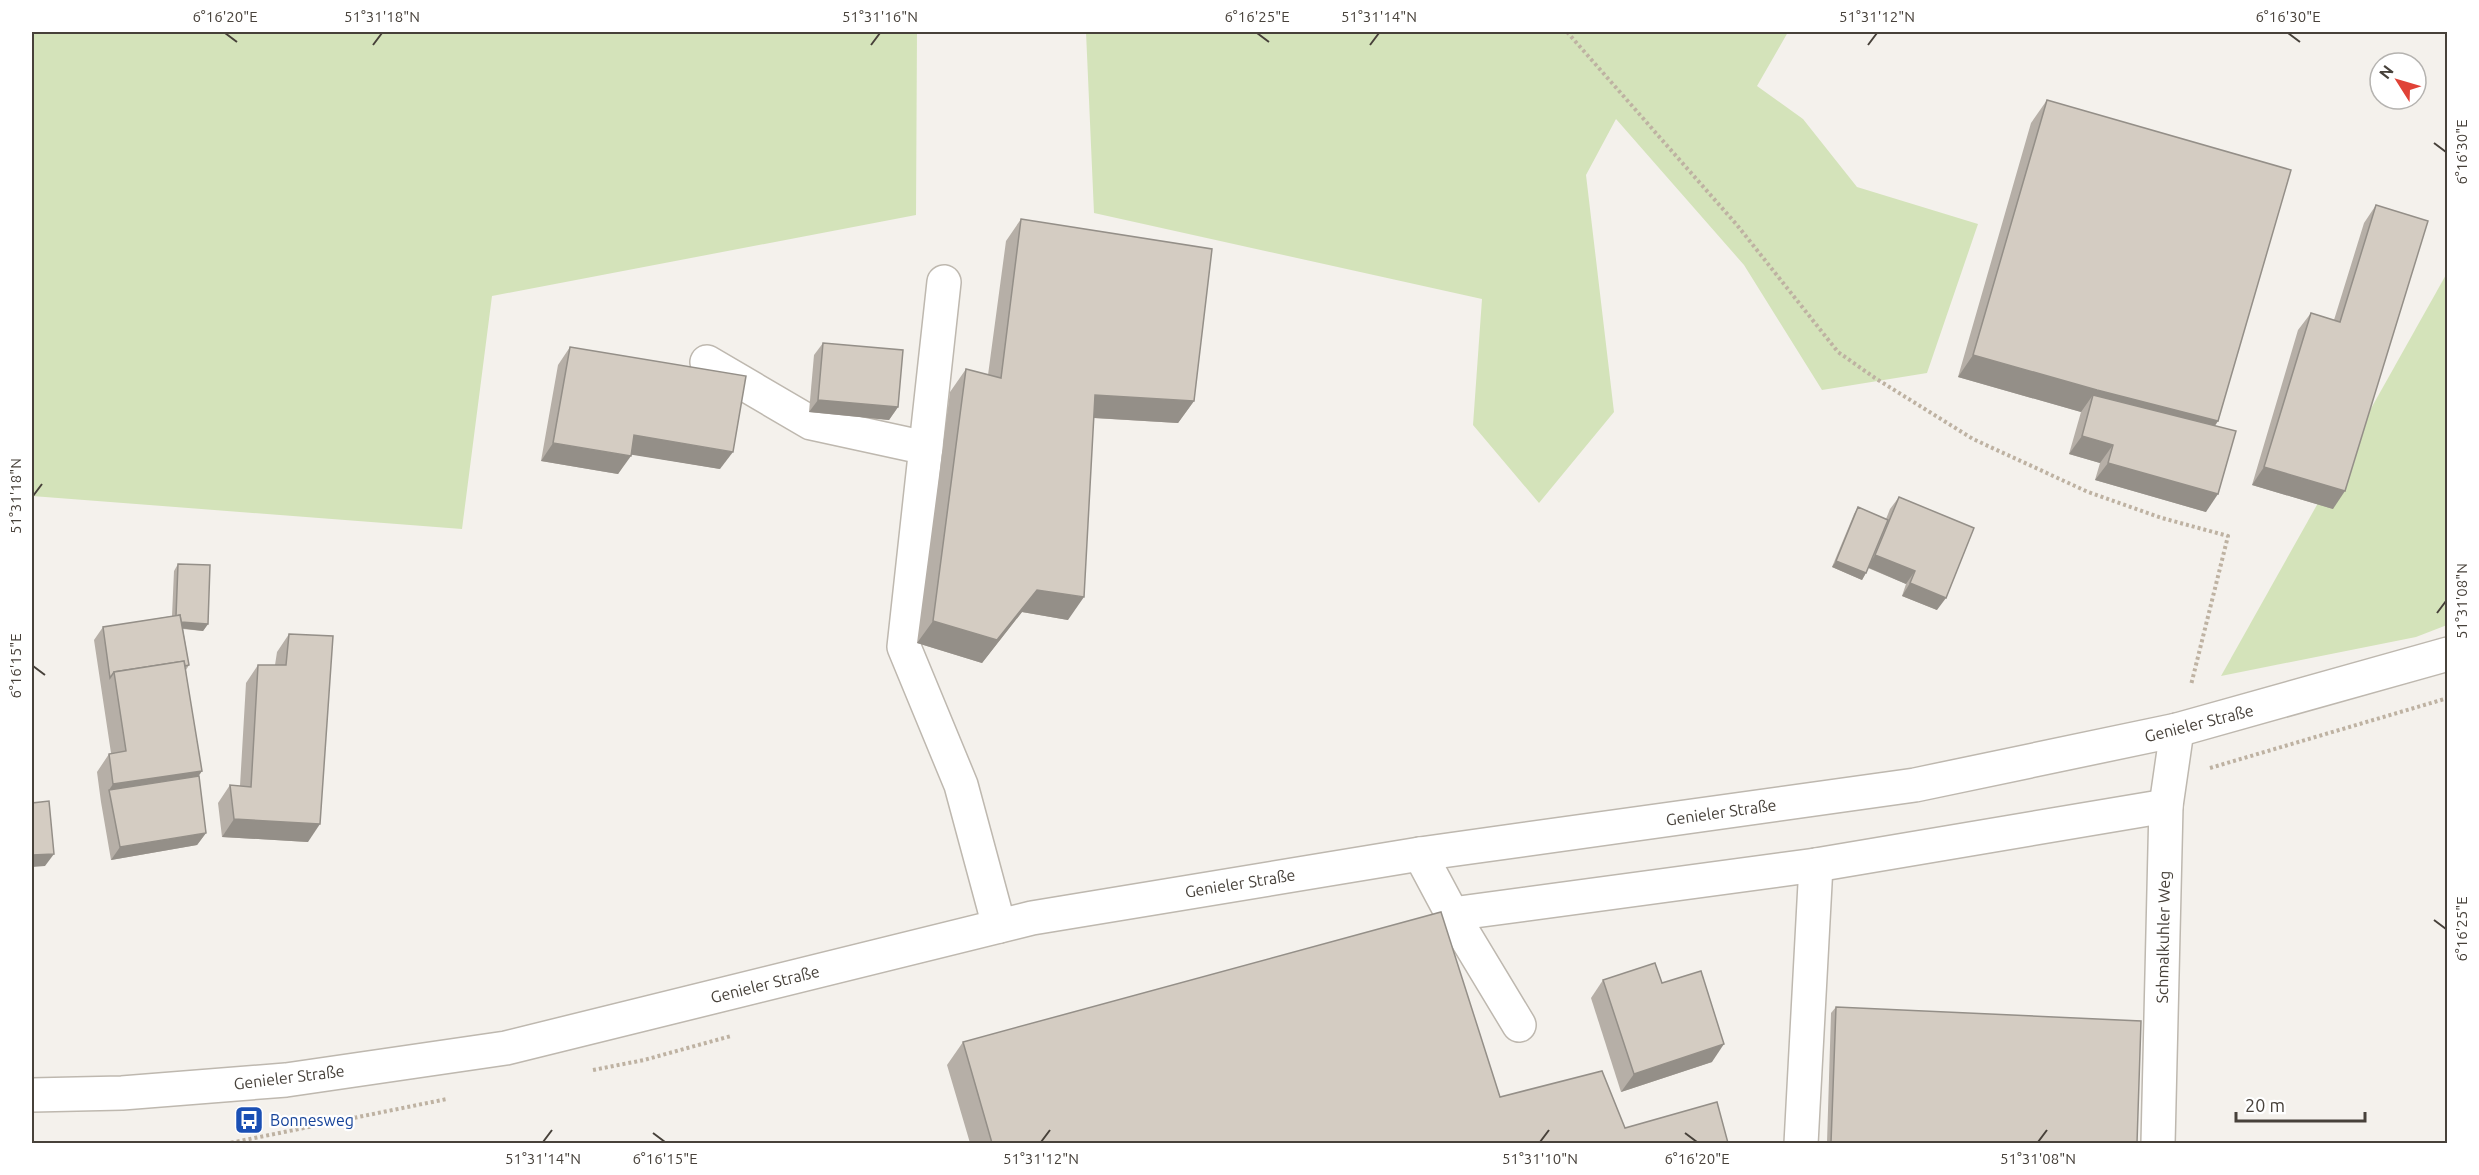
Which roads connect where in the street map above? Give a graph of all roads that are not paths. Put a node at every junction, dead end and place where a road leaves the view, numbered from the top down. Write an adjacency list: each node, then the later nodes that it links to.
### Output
1 (944, 282): 3 (street)
2 (707, 362): 3 (street)
3 (926, 448): 10 (street)
4 (2448, 654): 5 (street, Genieler Straße)
5 (2177, 730): 6 (street, Schmalkuhler Weg); 7 (street, Genieler Straße)
6 (2166, 806): 8 (street); 14 (street, Schmalkuhler Weg)
7 (1420, 854): 9 (street); 10 (street, Genieler Straße)
8 (1816, 865): 9 (street); 13 (street)
9 (1452, 914): 11 (street)
10 (999, 926): 12 (street, Genieler Straße)
11 (1519, 1025)
12 (32, 1095)
13 (1801, 1143)
14 (2158, 1143)

